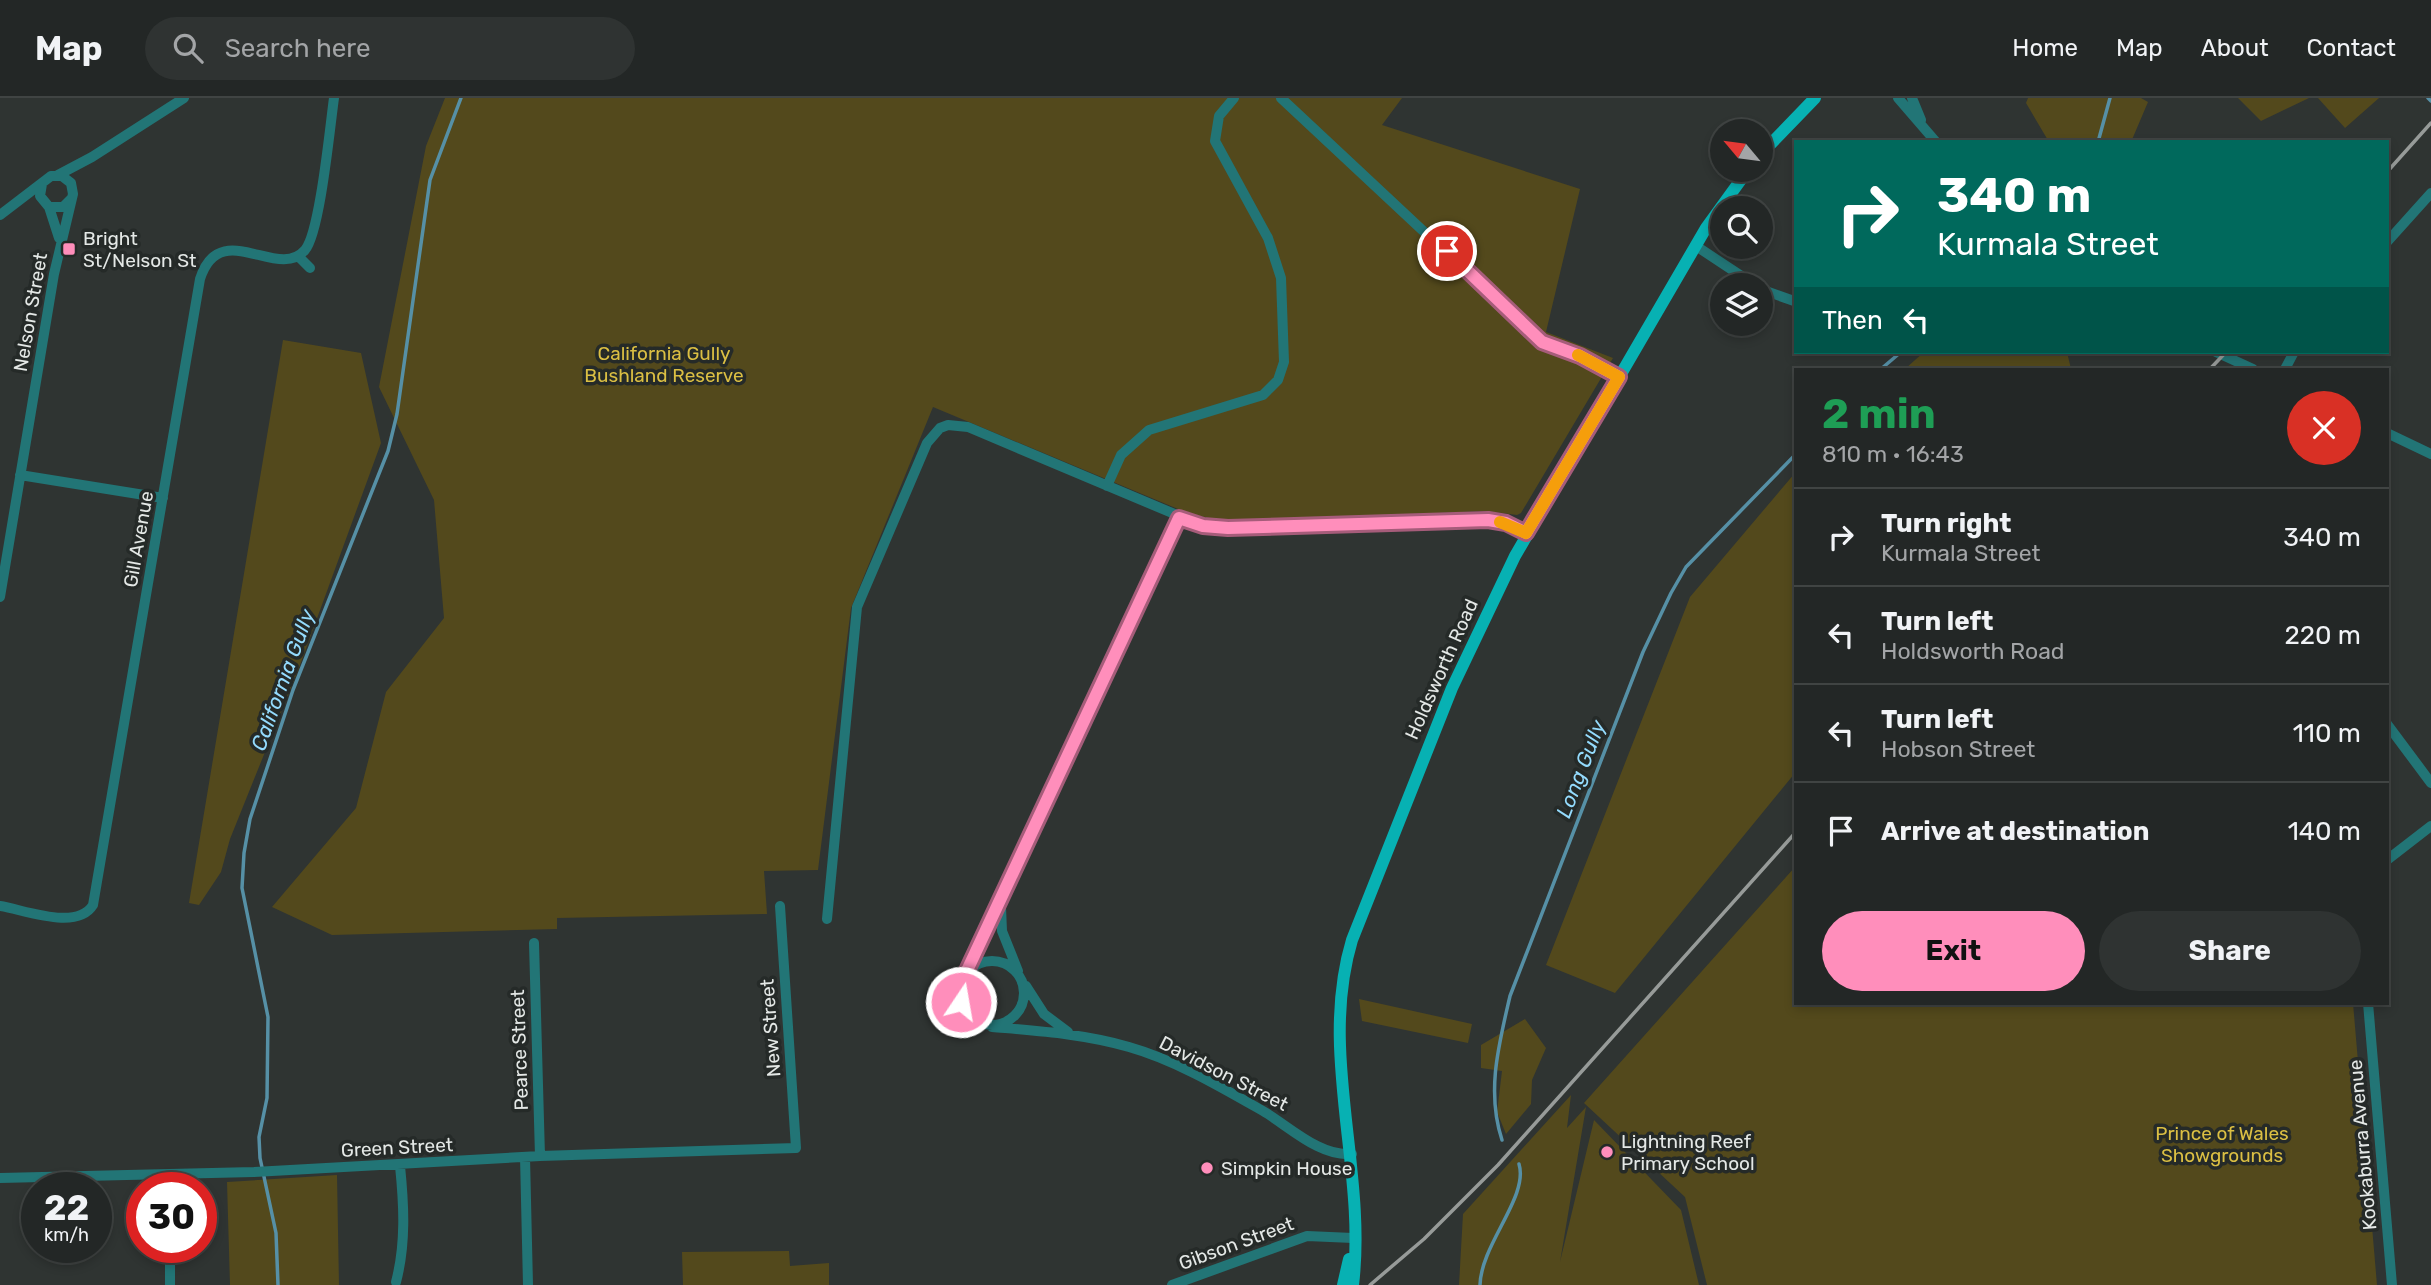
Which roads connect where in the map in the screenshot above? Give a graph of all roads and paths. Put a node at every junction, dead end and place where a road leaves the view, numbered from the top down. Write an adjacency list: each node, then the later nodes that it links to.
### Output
1 (184, 98): 11 (street)
2 (334, 98): 22 (street)
3 (1234, 98): 33 (street)
4 (1281, 98): 29 (street)
5 (1898, 98): 8 (street)
6 (1912, 98): 8 (street)
7 (1820, 99): 10 (main road)
8 (1922, 122): 9 (street)
9 (1935, 140)
10 (1773, 142)
11 (92, 157): 12 (street); 16 (street, Nelson Street)
12 (58, 175): 13 (street); 16 (street)
13 (43, 182): 17 (street); 18 (street)
14 (1740, 182): 21 (main road, Holdsworth Road)
15 (2431, 194): 19 (street)
16 (72, 195): 17 (street); 20 (street, Nelson Street)
17 (48, 206): 18 (street); 20 (street, Nelson Street)
18 (5, 212)
19 (2389, 240)
20 (60, 241): 32 (street, Nelson Street)
21 (1696, 246): 24 (street); 29 (main road, Holdsworth Road)
22 (298, 256): 23 (street); 34 (street, Gill Avenue)
23 (310, 268)
24 (1737, 273)
25 (1773, 294): 26 (street)
26 (1794, 301)
27 (2220, 354): 28 (street)
28 (2251, 368)
29 (1619, 377): 36 (main road, Holdsworth Road)
30 (2389, 434): 31 (street)
31 (2431, 454)
32 (20, 475): 34 (street); 37 (street, Nelson Street)
33 (1107, 486): 35 (street); 46 (street)
34 (163, 498): 44 (street, Gill Avenue)
35 (1179, 518): 36 (street); 43 (street)
36 (1526, 533): 54 (main road, Holdsworth Road)
37 (3, 561): 38 (street, Nelson Street)
38 (0, 597)
39 (2389, 727): 40 (street)
40 (2431, 783)
41 (2431, 826): 42 (street)
42 (2389, 858)
43 (1004, 890): 48 (street); 49 (street, Davidson Street)
44 (0, 906)
45 (780, 906): 53 (street, New Street)
46 (827, 919)
47 (534, 943): 55 (street, Pearce Street)
48 (968, 969): 49 (street); 51 (street)
49 (1021, 977): 51 (street); 52 (street, Davidson Street)
50 (2368, 1005): 69 (street, Kookaburra Avenue)
51 (992, 1027): 52 (street, Davidson Street)
52 (1074, 1035): 54 (street, Davidson Street)
53 (796, 1148): 55 (street, Green Street)
54 (1352, 1154): 61 (main road, Holdsworth Road)
55 (540, 1156): 56 (street, Green Street)
56 (525, 1157): 57 (street, Green Street); 65 (street)
57 (400, 1166): 58 (street, Green Street); 63 (street)
58 (217, 1173)
59 (126, 1175): 60 (street, Green Street)
60 (0, 1178)
61 (1353, 1238): 66 (street, Gibson Street); 67 (main road, Holdsworth Road); 68 (main road, Holdsworth Road)
62 (170, 1263): 64 (street)
63 (395, 1283)
64 (170, 1285)
65 (528, 1285)
66 (1172, 1285)
67 (1343, 1285)
68 (1353, 1285)
69 (2392, 1285)

